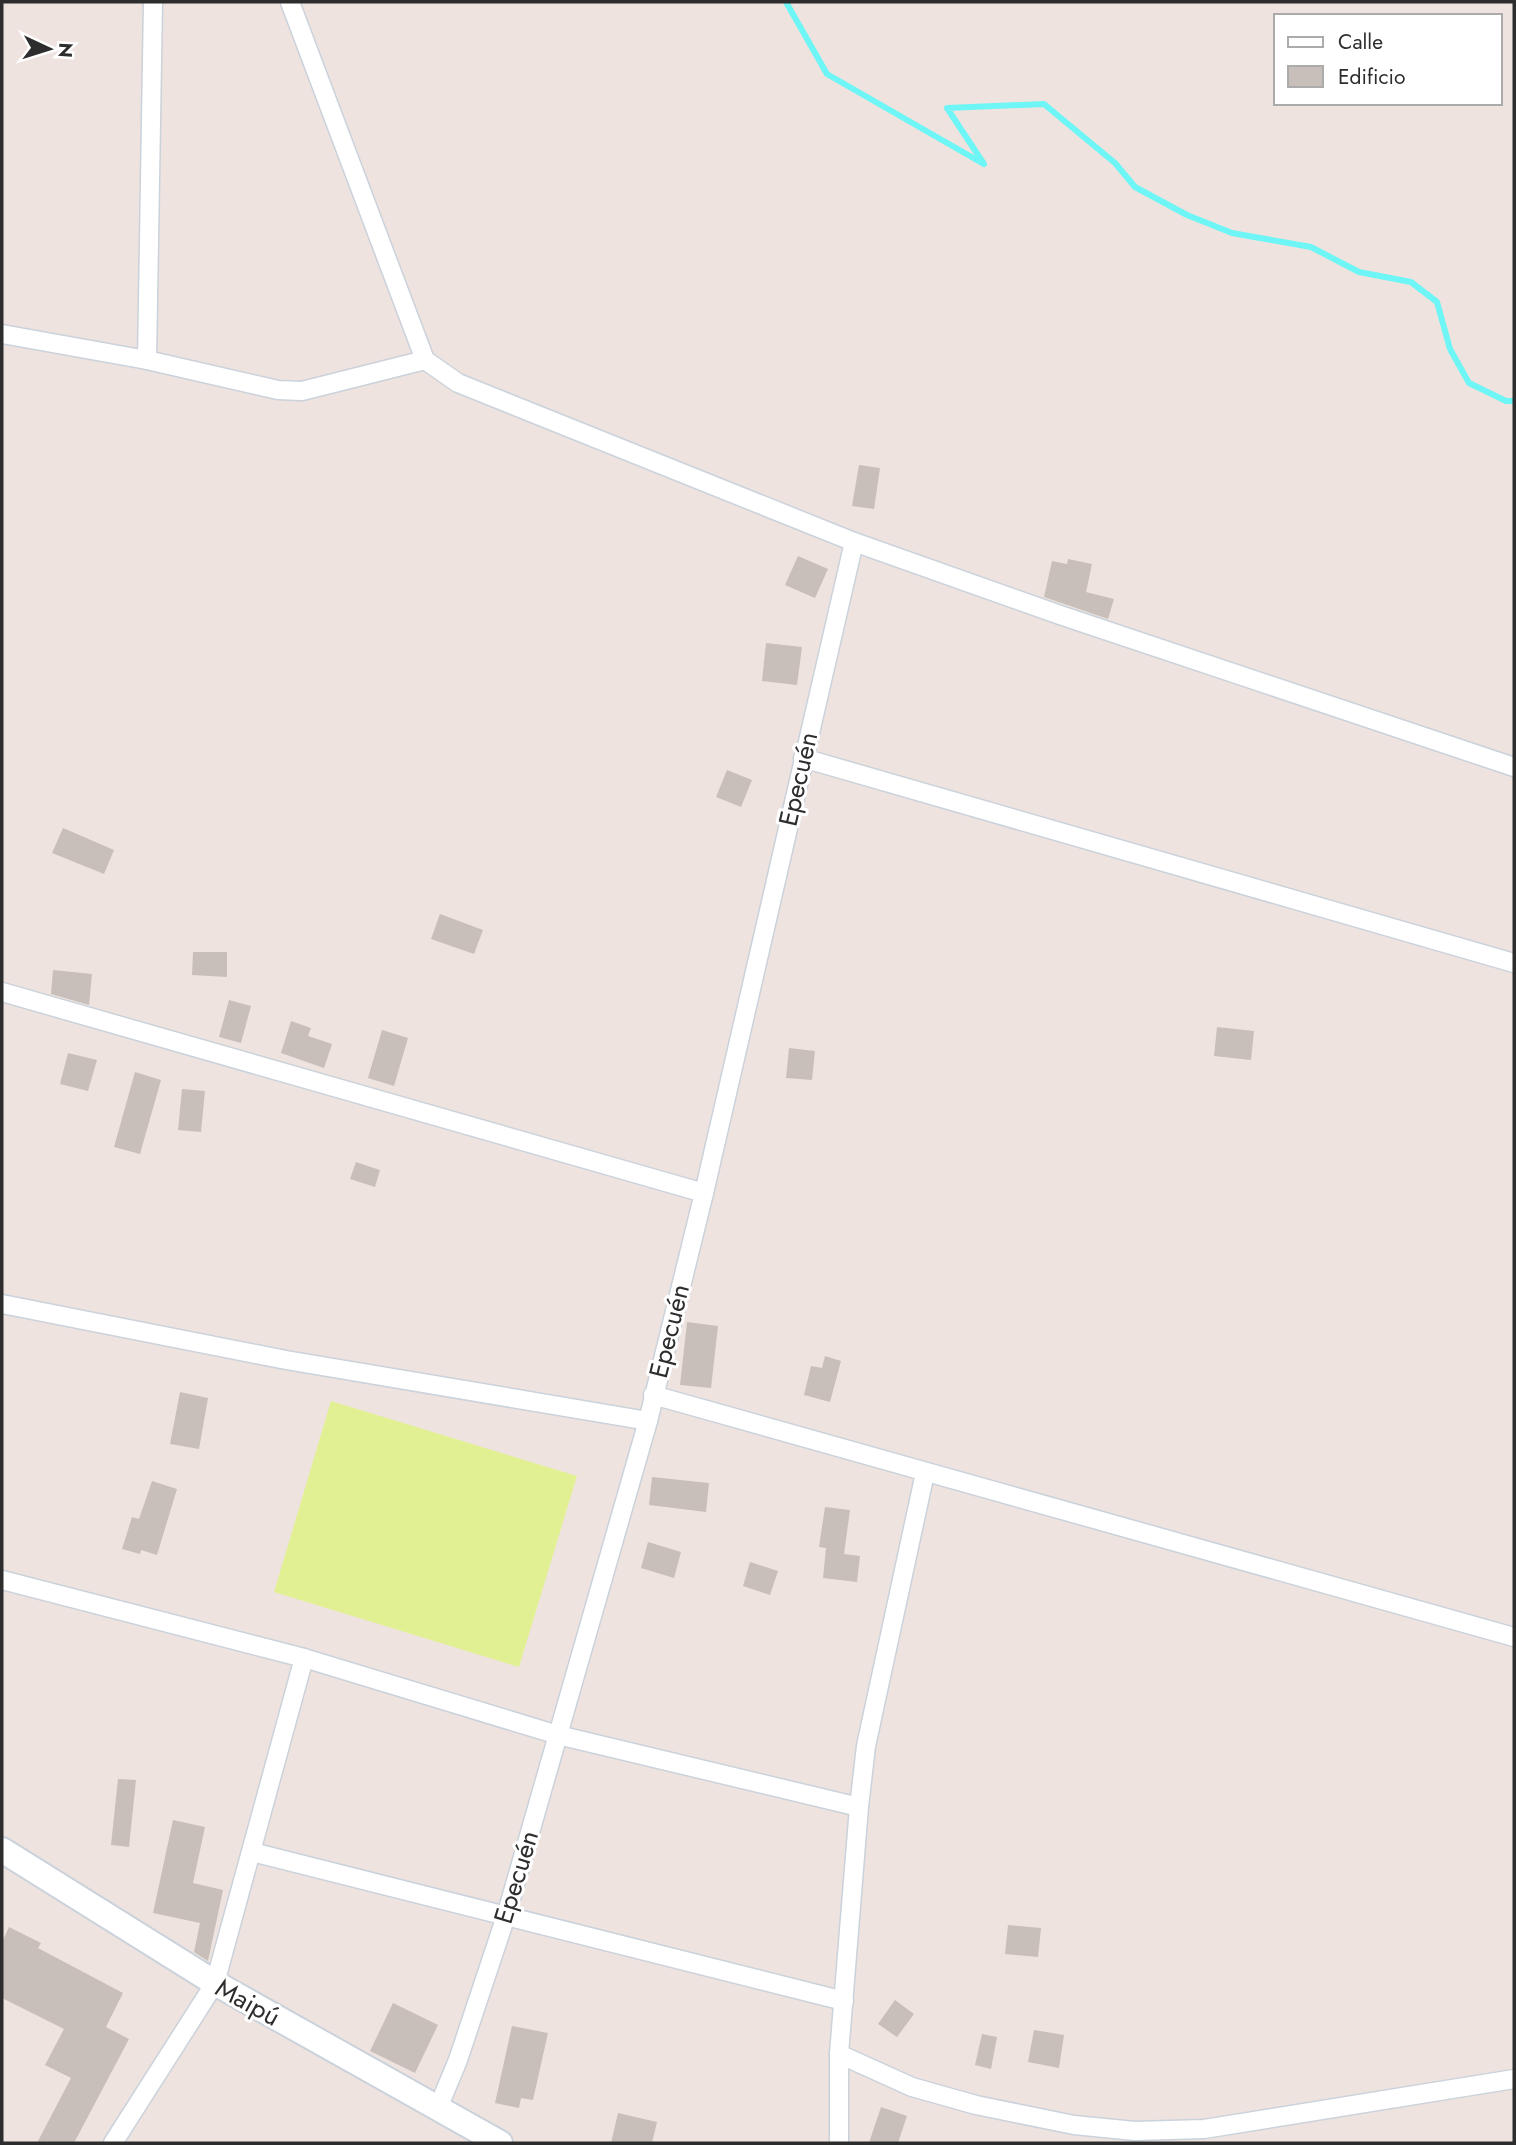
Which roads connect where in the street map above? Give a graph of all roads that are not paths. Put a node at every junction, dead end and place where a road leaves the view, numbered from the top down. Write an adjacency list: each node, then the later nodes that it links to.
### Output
1 (153, 2): 4 (street)
2 (290, 2): 5 (street)
3 (2, 334): 4 (street)
4 (147, 360): 5 (street)
5 (425, 360): 6 (street)
6 (854, 542): 7 (street, Epecuén); 8 (street)
7 (803, 758): 9 (street); 11 (street, Epecuén)
8 (1514, 767)
9 (1514, 963)
10 (2, 992): 11 (street)
11 (704, 1193): 13 (street, Epecuén)
12 (2, 1304): 14 (street)
13 (653, 1395): 14 (street, Epecuén); 15 (street)
14 (648, 1420): 19 (street, Epecuén)
15 (925, 1473): 17 (street); 20 (street)
16 (2, 1580): 18 (street)
17 (1514, 1637)
18 (304, 1658): 19 (street); 22 (street)
19 (558, 1735): 20 (street); 23 (street, Epecuén)
20 (859, 1807): 25 (street)
21 (2, 1850): 24 (main road, Maipú)
22 (252, 1852): 23 (street); 24 (street)
23 (506, 1916): 25 (street); 28 (street, Epecuén)
24 (215, 1983): 28 (main road, Maipú); 29 (street)
25 (844, 2001): 26 (street)
26 (839, 2054): 27 (street); 31 (street)
27 (1514, 2079)
28 (438, 2108): 30 (main road, Maipú)
29 (113, 2143)
30 (500, 2143)
31 (839, 2143)

